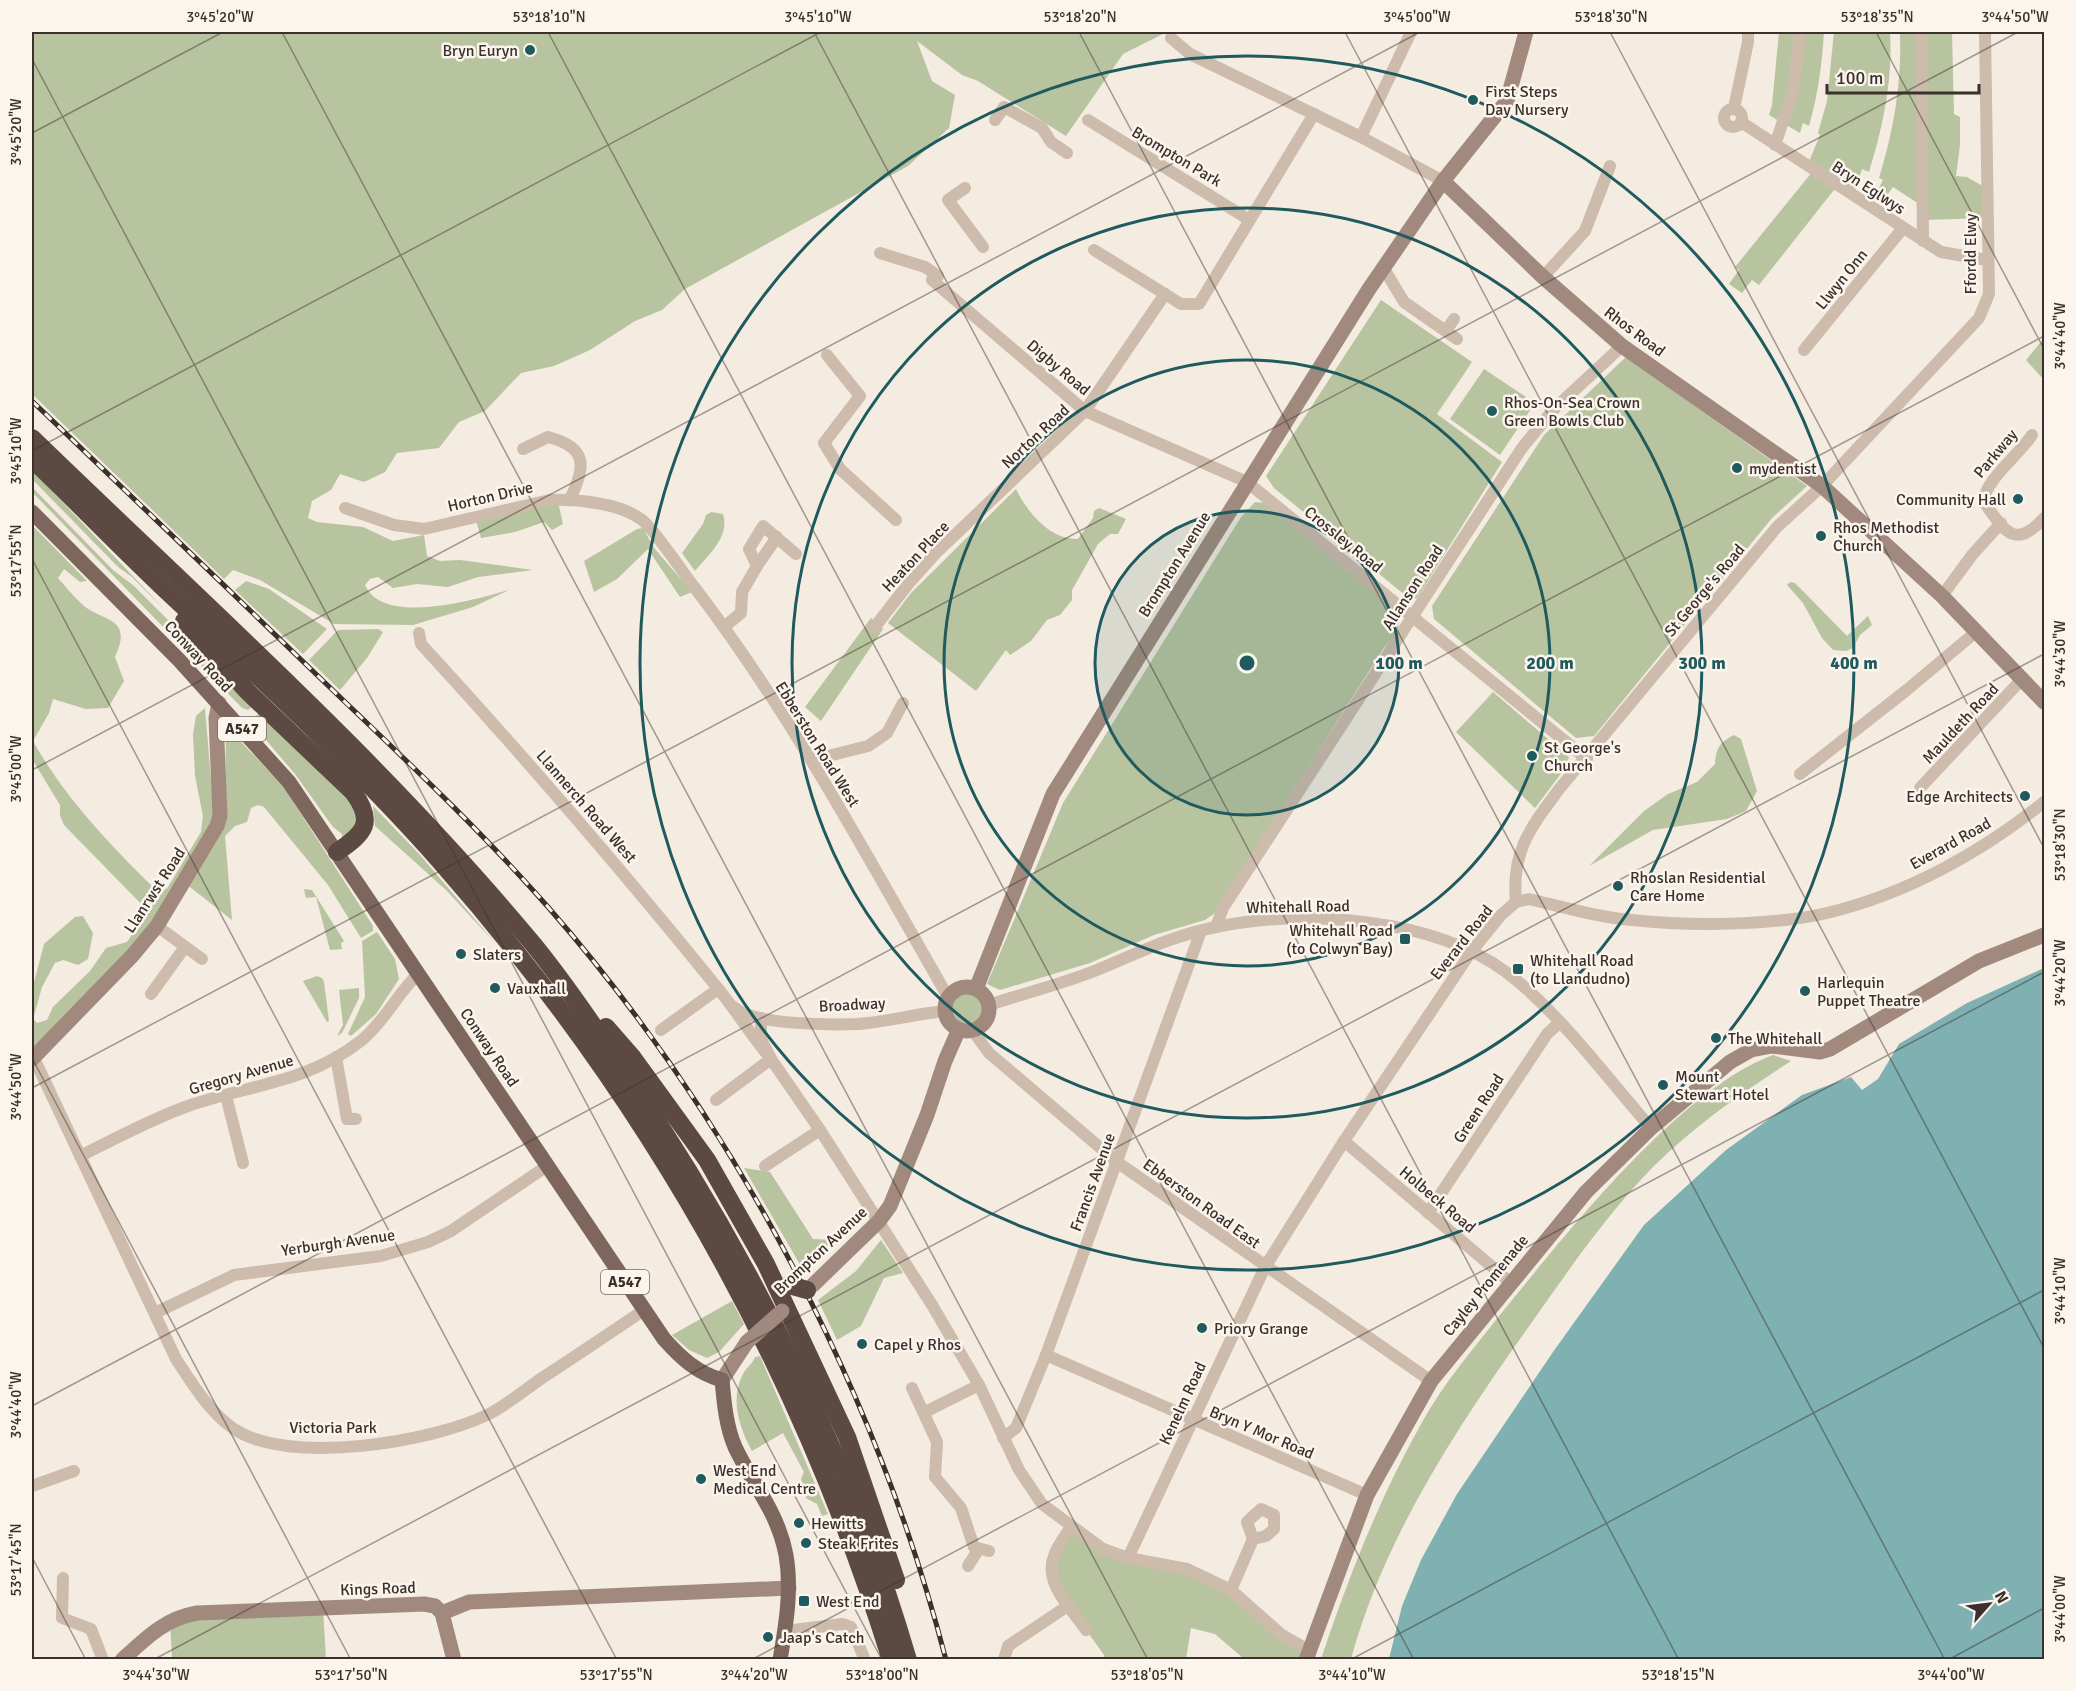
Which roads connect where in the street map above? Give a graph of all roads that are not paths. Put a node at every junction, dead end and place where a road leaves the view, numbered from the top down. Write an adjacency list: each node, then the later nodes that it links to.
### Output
1 (1411, 32): 11 (street)
2 (1526, 32): 15 (main road, Brompton Avenue)
3 (1748, 32): 12 (street, Bryn Eglwys)
4 (1800, 32): 12 (street)
5 (1921, 32): 19 (street)
6 (1985, 32): 23 (street, Ffordd Elwy)
7 (1171, 38): 8 (street, Rhos Road)
8 (1314, 114): 11 (street, Rhos Road); 17 (street)
9 (995, 120): 13 (street)
10 (1088, 120): 17 (street, Brompton Park)
11 (1361, 137): 15 (street, Rhos Road)
12 (1775, 145): 18 (street, Bryn Eglwys)
13 (1067, 153)
14 (1610, 166): 25 (street)
15 (1443, 181): 24 (main road, Brompton Avenue); 25 (main road, Rhos Road)
16 (965, 188): 20 (street)
17 (1248, 219): 26 (street)
18 (1903, 228): 19 (street, Bryn Eglwys); 31 (street, Llwyn Onn)
19 (1923, 241): 23 (street, Bryn Eglwys)
20 (983, 247)
21 (1094, 250): 26 (street)
22 (880, 253): 33 (street, Digby Road)
23 (1987, 260): 39 (street, Ffordd Elwy)
24 (1383, 267): 28 (street); 38 (main road, Brompton Avenue)
25 (1542, 277): 30 (main road, Rhos Road)
26 (1166, 294): 33 (street, Norton Road)
27 (1454, 319): 28 (street)
28 (1446, 331): 29 (street)
29 (1457, 339)
30 (1622, 346): 39 (main road, Rhos Road); 53 (street, Allanson Road)
31 (1804, 350)
32 (827, 355): 46 (street)
33 (1085, 411): 38 (street, Digby Road); 42 (street, Norton Road)
34 (2032, 435): 47 (street, Parkway)
35 (32, 438): 73 (highway)
36 (523, 449): 40 (street)
37 (32, 459): 50 (highway)
38 (1247, 482): 53 (street, Crossley Road); 78 (main road, Brompton Avenue)
39 (1822, 486): 52 (main road, Rhos Road); 62 (street, St George's Road)
40 (570, 499): 41 (street, Horton Drive); 45 (street, Horton Drive)
41 (345, 508)
42 (983, 508): 55 (street, Heaton Place)
43 (32, 512): 60 (main road, Conway Road / A547)
44 (2044, 518): 47 (street, Parkway)
45 (642, 520): 54 (street, Ebberston Road West)
46 (896, 520)
47 (2001, 523): 52 (street)
48 (777, 537): 49 (street); 51 (street); 51 (street)
49 (796, 554)
50 (140, 566): 67 (highway); 137 (highway)
51 (757, 566): 54 (street)
52 (1942, 596): 56 (main road, Rhos Road)
53 (1413, 616): 62 (street, Crossley Road); 70 (street, Allanson Road)
54 (724, 627): 63 (street, Ebberston Road West)
55 (874, 628)
56 (1977, 631): 58 (main road, Rhos Road); 64 (street)
57 (419, 633): 79 (street, Llannerch Road West)
58 (2023, 678): 59 (main road, Rhos Road); 65 (street, Mauldeth Road)
59 (2044, 702)
60 (219, 703): 67 (main road, Conway Road / A547); 69 (main road, Llanrwst Road)
61 (903, 703): 63 (street)
62 (1587, 759): 68 (street, St George's Road)
63 (812, 760): 82 (street, Ebberston Road West)
64 (1800, 774)
65 (1920, 788)
66 (2044, 802): 68 (street, Everard Road)
67 (337, 852): 77 (main road, Conway Road / A547)
68 (1516, 902): 75 (street, Everard Road)
69 (157, 926): 74 (street); 89 (main road, Llanrwst Road)
70 (1216, 927): 71 (street, Whitehall Road); 75 (street, Whitehall Road)
71 (1202, 931): 83 (street, Whitehall Road); 98 (street, Francis Avenue)
72 (2044, 935): 94 (main road, Cayley Promenade)
73 (535, 946): 106 (highway); 138 (highway)
74 (185, 947): 76 (street); 80 (street)
75 (1471, 952): 85 (street, Whitehall Road); 96 (street, Everard Road)
76 (202, 959)
77 (418, 974): 88 (street, Gregory Avenue); 100 (main road, Conway Road / A547)
78 (976, 988): 82 (main road); 83 (main road)
79 (718, 989): 81 (street, Llannerch Road West); 86 (street)
80 (151, 994)
81 (729, 1002): 84 (street, Llannerch Road West); 90 (street, Llannerch Road West)
82 (946, 1004): 84 (street, Broadway); 87 (main road)
83 (989, 1005): 87 (main road)
84 (761, 1018): 90 (street, Llannerch Road West)
85 (1559, 1023): 94 (street, Whitehall Road); 102 (street, Green Road)
86 (661, 1030)
87 (965, 1030): 98 (street, Ebberston Road East); 103 (main road, Brompton Avenue)
88 (336, 1057): 91 (street, Gregory Avenue); 93 (street)
89 (32, 1058): 97 (street, Victoria Park)
90 (771, 1059): 92 (street); 95 (street, Llannerch Road West)
91 (226, 1096): 97 (street, Gregory Avenue); 99 (street)
92 (716, 1100)
93 (356, 1119)
94 (1651, 1128): 105 (main road, Cayley Promenade)
95 (820, 1130): 101 (street); 103 (street, Llannerch Road West)
96 (1344, 1141): 102 (street, Holbeck Road); 104 (street, Kenelm Road)
97 (80, 1156): 108 (street, Victoria Park)
98 (1116, 1161): 104 (street, Ebberston Road East); 109 (street, Francis Avenue)
99 (243, 1163)
100 (547, 1166): 107 (main road, Conway Road / A547); 108 (street, Yerburgh Avenue)
101 (765, 1166)
102 (1428, 1213): 105 (street, Holbeck Road)
103 (879, 1221): 106 (main road, Brompton Avenue); 112 (street, Llannerch Road West)
104 (1265, 1268): 111 (street, Ebberston Road East); 115 (street, Kenelm Road)
105 (1510, 1282): 111 (main road, Cayley Promenade)
106 (796, 1296): 110 (main road, Brompton Avenue, bridge); 139 (highway)
107 (644, 1310): 108 (street, Victoria Park); 110 (main road, Conway Road / A547)
108 (155, 1313)
109 (1046, 1355): 115 (street, Bryn Y Mor Road); 116 (street, Francis Avenue)
110 (722, 1380): 125 (main road)
111 (1431, 1381): 119 (main road, Cayley Promenade)
112 (979, 1385): 114 (street); 116 (street, Llannerch Road West)
113 (912, 1388): 114 (street)
114 (925, 1412): 123 (street)
115 (1191, 1420): 119 (street, Bryn Y Mor Road); 122 (street, Kenelm Road)
116 (1003, 1438): 120 (street, Llannerch Road West)
117 (74, 1471): 118 (street)
118 (32, 1486)
119 (1367, 1495): 131 (main road, Cayley Promenade)
120 (1071, 1527): 122 (street, Llannerch Road West); 127 (street)
121 (1253, 1539): 126 (street)
122 (1128, 1558): 126 (street, Llannerch Road West)
123 (968, 1566)
124 (63, 1578): 132 (street)
125 (789, 1588): 128 (main road); 130 (main road)
126 (1230, 1590): 131 (street, Llannerch Road West)
127 (1069, 1605): 129 (street); 140 (street)
128 (442, 1613): 133 (main road, Kings Road); 134 (main road)
129 (1086, 1630)
130 (785, 1631): 135 (main road); 136 (street)
131 (1307, 1655)
132 (103, 1659)
133 (122, 1659)
134 (454, 1659)
135 (780, 1659)
136 (865, 1659)
137 (891, 1659)
138 (908, 1659)
139 (917, 1659)
140 (1004, 1659)

